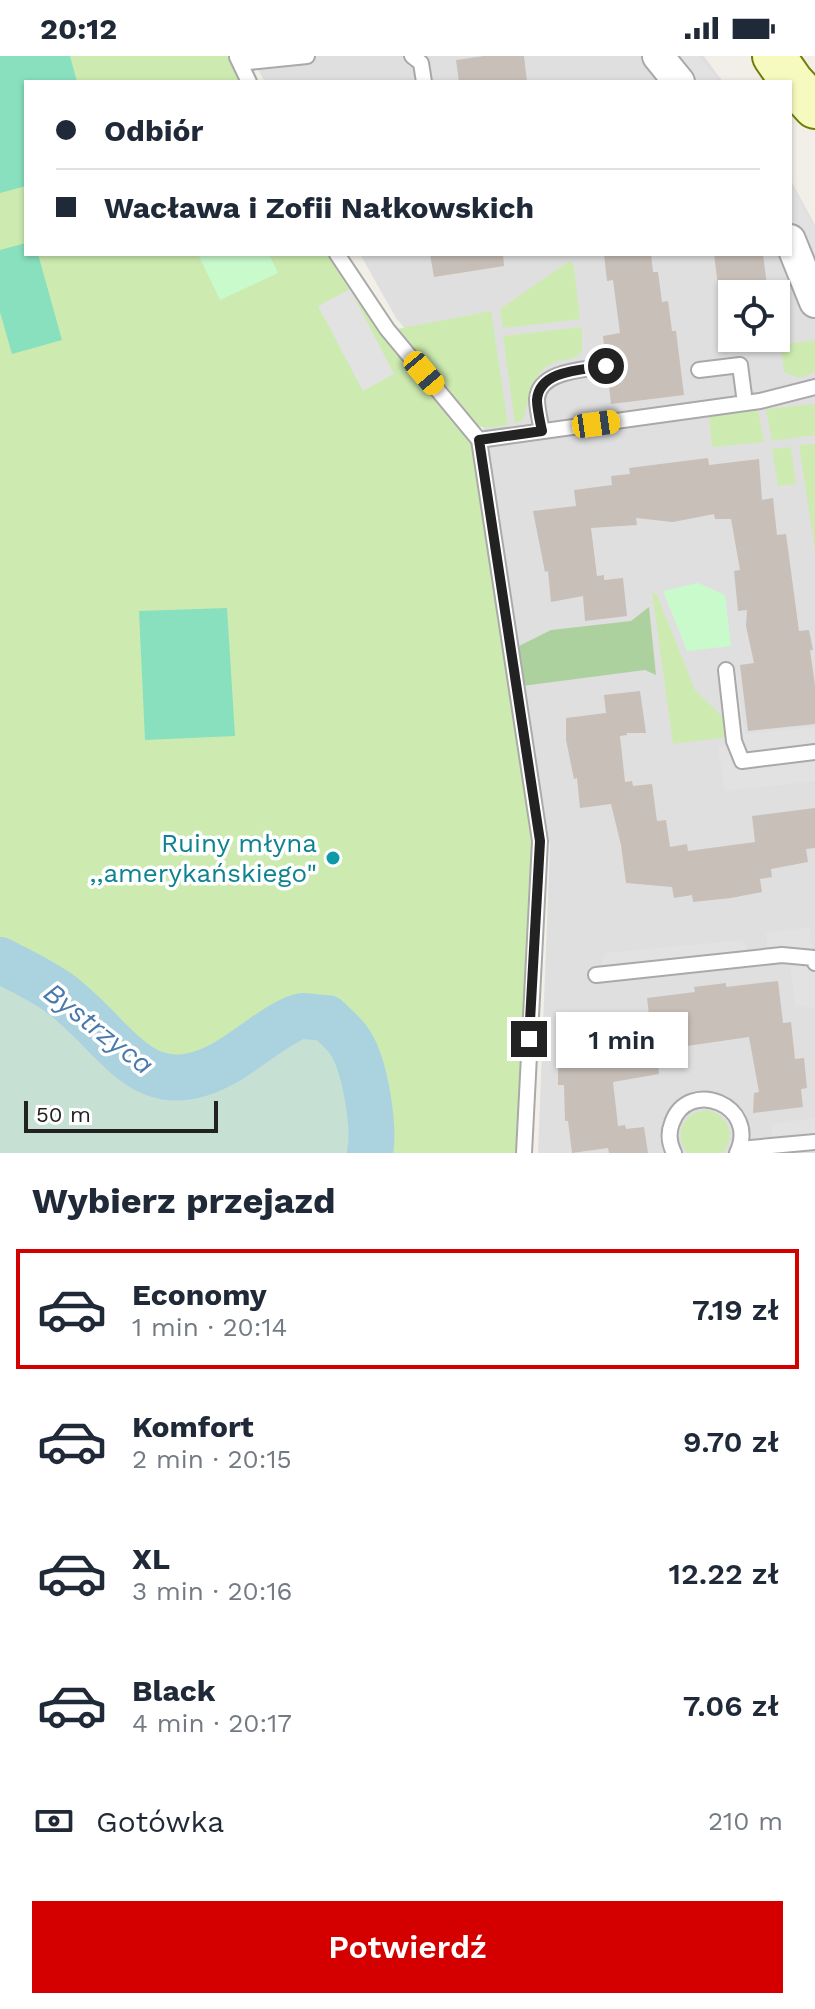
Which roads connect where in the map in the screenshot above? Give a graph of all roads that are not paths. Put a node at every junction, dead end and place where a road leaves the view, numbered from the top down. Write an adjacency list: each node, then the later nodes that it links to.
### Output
1 (307, 56): 5 (lane)
2 (412, 56): 7 (lane)
3 (658, 56): 8 (street)
4 (774, 56): 9 (street)
5 (238, 60): 6 (lane)
6 (248, 80)
7 (424, 80)
8 (677, 80)
9 (791, 80)
10 (792, 82): 11 (street)
11 (815, 107)
12 (792, 245): 14 (street)
13 (338, 256): 20 (lane)
14 (815, 302)
15 (606, 366): 19 (lane)
16 (699, 370): 18 (lane)
17 (815, 387): 18 (lane)
18 (745, 403): 19 (lane)
19 (542, 431): 20 (lane)
20 (479, 440): 27 (lane)
21 (726, 670): 22 (lane)
22 (815, 752)
23 (815, 963): 24 (lane)
24 (596, 975)
25 (815, 1142): 26 (lane)
26 (738, 1151): 28 (lane)
27 (524, 1153)
28 (674, 1153)

